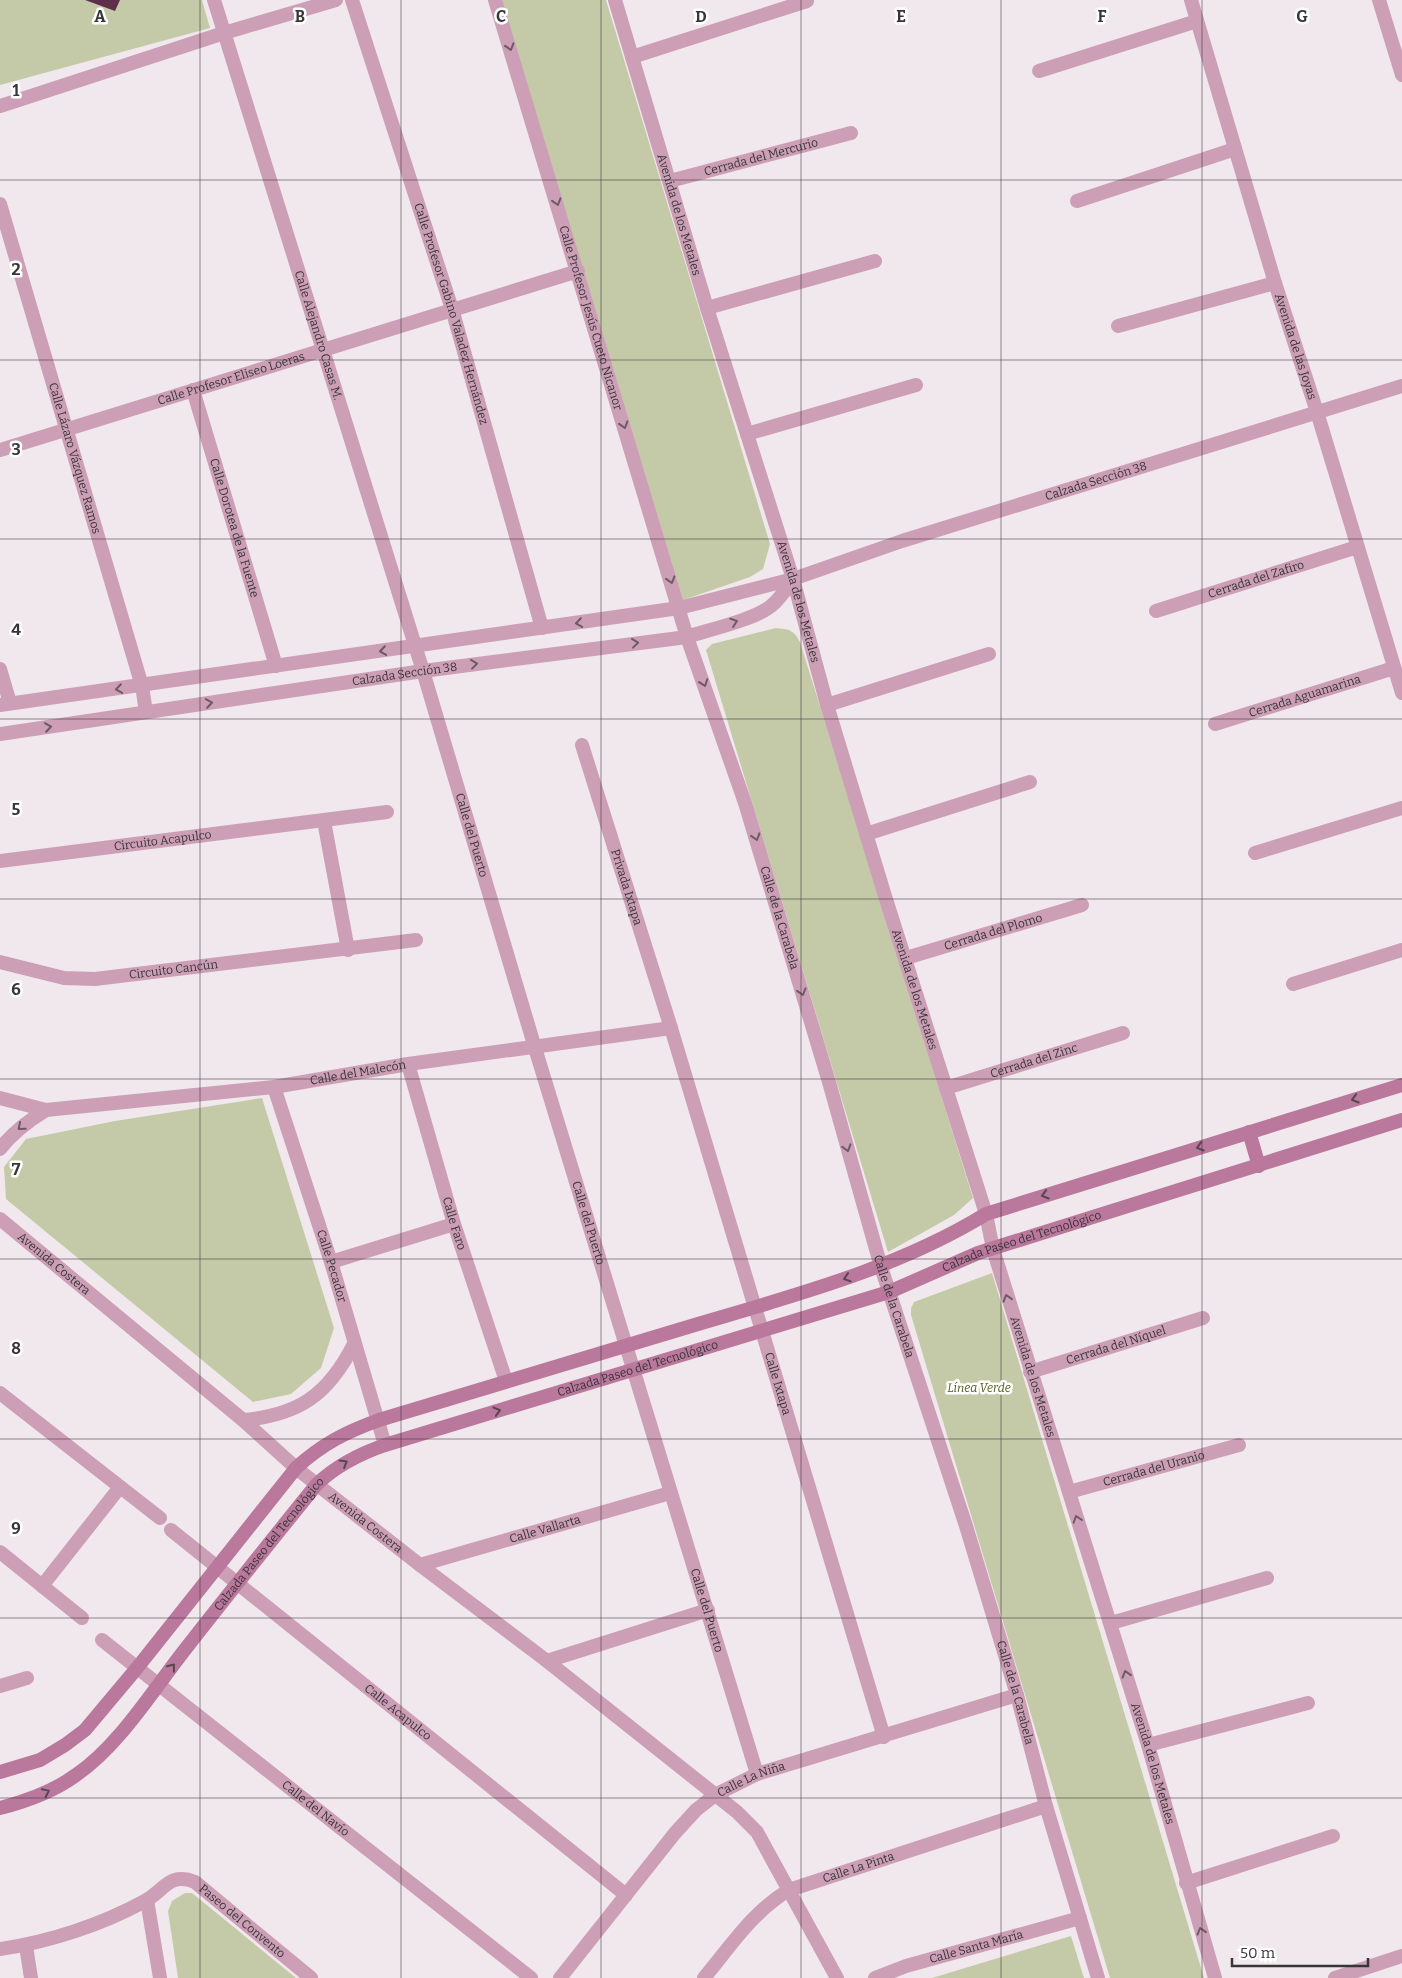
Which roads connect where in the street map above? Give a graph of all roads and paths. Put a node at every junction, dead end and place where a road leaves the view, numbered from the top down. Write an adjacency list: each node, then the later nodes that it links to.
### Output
1 (214, 0): 10 (street, Calle Alejandro Casas M.)
2 (336, 0): 10 (street)
3 (352, 0): 24 (street, Calle Profesor Gabino Valadez Hernández)
4 (495, 0): 21 (street, Calle Profesor Jesús Cueto Nicanor, one-way to 21)
5 (615, 0): 11 (street, Avenida de los Metales)
6 (1191, 0): 9 (street, Avenida de las Joyas)
7 (1379, 0): 13 (street)
8 (807, 1): 11 (street)
9 (1197, 21): 12 (street); 16 (street, Avenida de las Joyas)
10 (224, 33): 14 (street); 26 (street, Calle Alejandro Casas M.)
11 (632, 57): 17 (street, Avenida de los Metales)
12 (1039, 71)
13 (1402, 75)
14 (0, 106)
15 (851, 133): 17 (street, Cerrada del Mercurio)
16 (1235, 149): 18 (street); 22 (street, Avenida de las Joyas)
17 (670, 181): 23 (street, Avenida de los Metales)
18 (1076, 201)
19 (0, 204): 31 (street, Calle Lázaro Vázquez Ramos)
20 (876, 261): 23 (street)
21 (578, 271): 24 (street, Calle Profesor Eliseo Loeras); 36 (street, Calle Profesor Jesús Cueto Nicanor, one-way to 36)
22 (1274, 282): 25 (street); 30 (street, Avenida de las Joyas)
23 (707, 308): 32 (street, Avenida de los Metales)
24 (452, 309): 26 (street, Calle Profesor Eliseo Loeras); 38 (street, Calle Profesor Gabino Valadez Hernández)
25 (1118, 326)
26 (323, 349): 29 (street, Calle Profesor Eliseo Loeras); 40 (street, Calle Alejandro Casas M.)
27 (916, 385): 32 (street)
28 (1402, 386): 30 (street, Calzada Sección 38)
29 (193, 390): 31 (street, Calle Profesor Eliseo Loeras); 42 (street, Calle Dorotea de la Fuente)
30 (1317, 412): 34 (street, Avenida de las Joyas); 35 (street, Calzada Sección 38)
31 (66, 430): 33 (street, Calle Profesor Eliseo Loeras); 46 (street, Calle Lázaro Vázquez Ramos)
32 (747, 434): 35 (street, Avenida de los Metales)
33 (0, 450)
34 (1357, 547): 37 (street, Cerrada del Zafiro); 43 (street, Avenida de las Joyas)
35 (793, 579): 36 (street, Calzada Sección 38); 39 (street, Calzada Sección 38, one-way to 35); 49 (street, Avenida de los Metales)
36 (679, 608): 38 (street, Calzada Sección 38, one-way to 38); 39 (street, Calle Profesor Jesús Cueto Nicanor)
37 (1156, 611)
38 (542, 628): 40 (street, Calzada Sección 38)
39 (688, 636): 45 (street, Calzada Sección 38, one-way to 39); 86 (street, Calle de la Carabela, one-way to 86)
40 (415, 646): 42 (street, Calzada Sección 38, one-way to 42); 45 (street, Calle Alejandro Casas M.)
41 (989, 654): 49 (street)
42 (276, 666): 46 (street, Calzada Sección 38)
43 (1394, 668): 47 (street, Avenida de las Joyas); 51 (street, Cerrada Aguamarina)
44 (0, 669): 48 (street)
45 (423, 671): 50 (street, Calzada Sección 38, one-way to 45); 70 (street, Calle del Puerto)
46 (142, 686): 48 (street, Calzada Sección 38, one-way to 48); 50 (street, Calle Lázaro Vázquez Ramos)
47 (1402, 693)
48 (5, 704)
49 (827, 705): 58 (street, Avenida de los Metales)
50 (146, 712): 52 (street, Calzada Sección 38, one-way to 50)
51 (1215, 724)
52 (0, 734)
53 (582, 745): 68 (street, Privada Ixtapa)
54 (1030, 782): 58 (street)
55 (1402, 808): 59 (street)
56 (387, 812): 57 (street)
57 (324, 821): 60 (street, Circuito Acapulco); 63 (street)
58 (866, 834): 65 (street, Avenida de los Metales)
59 (1255, 853)
60 (0, 861)
61 (1082, 905): 65 (street, Cerrada del Plomo)
62 (416, 940): 63 (street, Circuito Cancún)
63 (348, 950): 66 (street, Circuito Cancún)
64 (1402, 950): 67 (street)
65 (906, 958): 74 (street, Avenida de los Metales)
66 (0, 962)
67 (1293, 984)
68 (671, 1028): 70 (street, Calle del Malecón); 88 (street, Calle Ixtapa)
69 (1123, 1033): 74 (street, Cerrada del Zinc)
70 (535, 1048): 71 (street, Calle del Malecón); 92 (street, Calle del Puerto)
71 (408, 1064): 73 (street, Calle del Malecón); 83 (street, Calle Faro)
72 (1402, 1084): 78 (main road, Calzada Paseo del Tecnológico, one-way to 78)
73 (274, 1087): 76 (street, Calle del Malecón); 85 (street, Calle Pecador)
74 (946, 1088): 81 (street, Avenida de los Metales)
75 (0, 1098): 76 (street)
76 (46, 1110): 79 (street, one-way to 79)
77 (1402, 1120): 80 (main road, Calzada Paseo del Tecnológico)
78 (1249, 1132): 80 (main road); 81 (main road, Calzada Paseo del Tecnológico, one-way to 81)
79 (0, 1149)
80 (1259, 1166): 84 (main road, Calzada Paseo del Tecnológico)
81 (986, 1214): 84 (street, Avenida de los Metales); 86 (main road, Calzada Paseo del Tecnológico)
82 (0, 1219): 97 (street, Avenida Costera)
83 (454, 1224): 85 (street); 95 (street, Calle Faro)
84 (993, 1249): 87 (main road, Calzada Paseo del Tecnológico); 94 (street, Avenida de los Metales, one-way to 84)
85 (331, 1262): 91 (street, Calle Pecador)
86 (881, 1267): 87 (street, Calle de la Carabela); 88 (main road, Calzada Paseo del Tecnológico, one-way to 88)
87 (889, 1292): 90 (main road, Calzada Paseo del Tecnológico); 123 (street, Calle de la Carabela)
88 (754, 1308): 90 (street, Calle Ixtapa); 92 (main road, Calzada Paseo del Tecnológico)
89 (1203, 1318): 94 (street, Cerrada del Níquel)
90 (761, 1331): 93 (main road, Calzada Paseo del Tecnológico); 125 (street, Calle Ixtapa)
91 (354, 1344): 97 (street); 98 (street, Calle Pecador)
92 (627, 1345): 93 (street, Calle del Puerto); 95 (main road, Calzada Paseo del Tecnológico)
93 (634, 1369): 99 (main road, Calzada Paseo del Tecnológico, one-way to 93); 105 (street, Calle del Puerto)
94 (1030, 1372): 104 (street, Avenida de los Metales)
95 (506, 1381): 98 (main road, Calzada Paseo del Tecnológico)
96 (0, 1393): 103 (street)
97 (243, 1420): 101 (street, Avenida Costera)
98 (379, 1420): 99 (street, Calle Pecador); 101 (main road, Calzada Paseo del Tecnológico)
99 (385, 1445): 102 (main road, Calzada Paseo del Tecnológico, one-way to 99)
100 (1239, 1445): 104 (street, Cerrada del Uranio)
101 (296, 1468): 102 (street, Avenida Costera); 110 (main road, Calzada Paseo del Tecnológico)
102 (317, 1484): 109 (street, Avenida Costera); 112 (main road, Calzada Paseo del Tecnológico)
103 (120, 1487): 106 (street); 113 (street)
104 (1069, 1492): 116 (street, Avenida de los Metales, one-way to 104)
105 (670, 1493): 109 (street, Calle Vallarta); 114 (street, Calle del Puerto)
106 (160, 1518)
107 (171, 1530): 110 (street, Calle Acapulco)
108 (0, 1552): 113 (street)
109 (420, 1565): 118 (street, Avenida Costera)
110 (216, 1567): 112 (street, Calle Acapulco); 119 (main road, Calzada Paseo del Tecnológico)
111 (1267, 1578): 116 (street)
112 (236, 1583): 121 (main road, Calzada Paseo del Tecnológico, one-way to 112); 135 (street, Calle Acapulco)
113 (42, 1586): 115 (street)
114 (708, 1610): 118 (street); 128 (street, Calle del Puerto)
115 (82, 1618)
116 (1111, 1623): 126 (street, Avenida de los Metales, one-way to 116)
117 (102, 1640): 119 (street, Calle del Navío)
118 (546, 1661): 129 (street, Avenida Costera)
119 (137, 1668): 121 (street, Calle del Navío); 127 (main road, Calzada Paseo del Tecnológico)
120 (27, 1678): 122 (street)
121 (158, 1685): 131 (main road, Calzada Paseo del Tecnológico, one-way to 121); 144 (street, Calle del Navío)
122 (0, 1686)
123 (1017, 1695): 125 (street, Calle La Niña); 130 (street, Calle de la Carabela)
124 (1308, 1703): 126 (street)
125 (884, 1737): 128 (street, Calle La Niña)
126 (1148, 1745): 133 (street, Avenida de los Metales)
127 (0, 1772)
128 (757, 1774): 129 (street, Calle La Niña)
129 (715, 1795): 134 (street); 135 (street, Calle La Niña)
130 (1046, 1806): 134 (street, Calle La Pinta); 137 (street, Calle de la Carabela)
131 (0, 1808)
132 (1333, 1836): 133 (street)
133 (1186, 1883): 150 (street, Avenida de los Metales, one-way to 133)
134 (789, 1890): 146 (street, Calle La Pinta); 147 (street)
135 (626, 1895): 145 (street, Calle La Niña)
136 (147, 1900): 138 (street, Paseo del Convento); 142 (street); 143 (street, Paseo del Convento)
137 (1080, 1918): 148 (street, Calle Santa María); 149 (street, Calle de la Carabela)
138 (26, 1946): 139 (street, Paseo del Convento); 141 (street)
139 (0, 1949)
140 (1402, 1956): 151 (street)
141 (31, 1978)
142 (160, 1978)
143 (311, 1978)
144 (531, 1978)
145 (560, 1978)
146 (704, 1978)
147 (837, 1978)
148 (875, 1978)
149 (1098, 1978)
150 (1215, 1978)
151 (1334, 1978)

